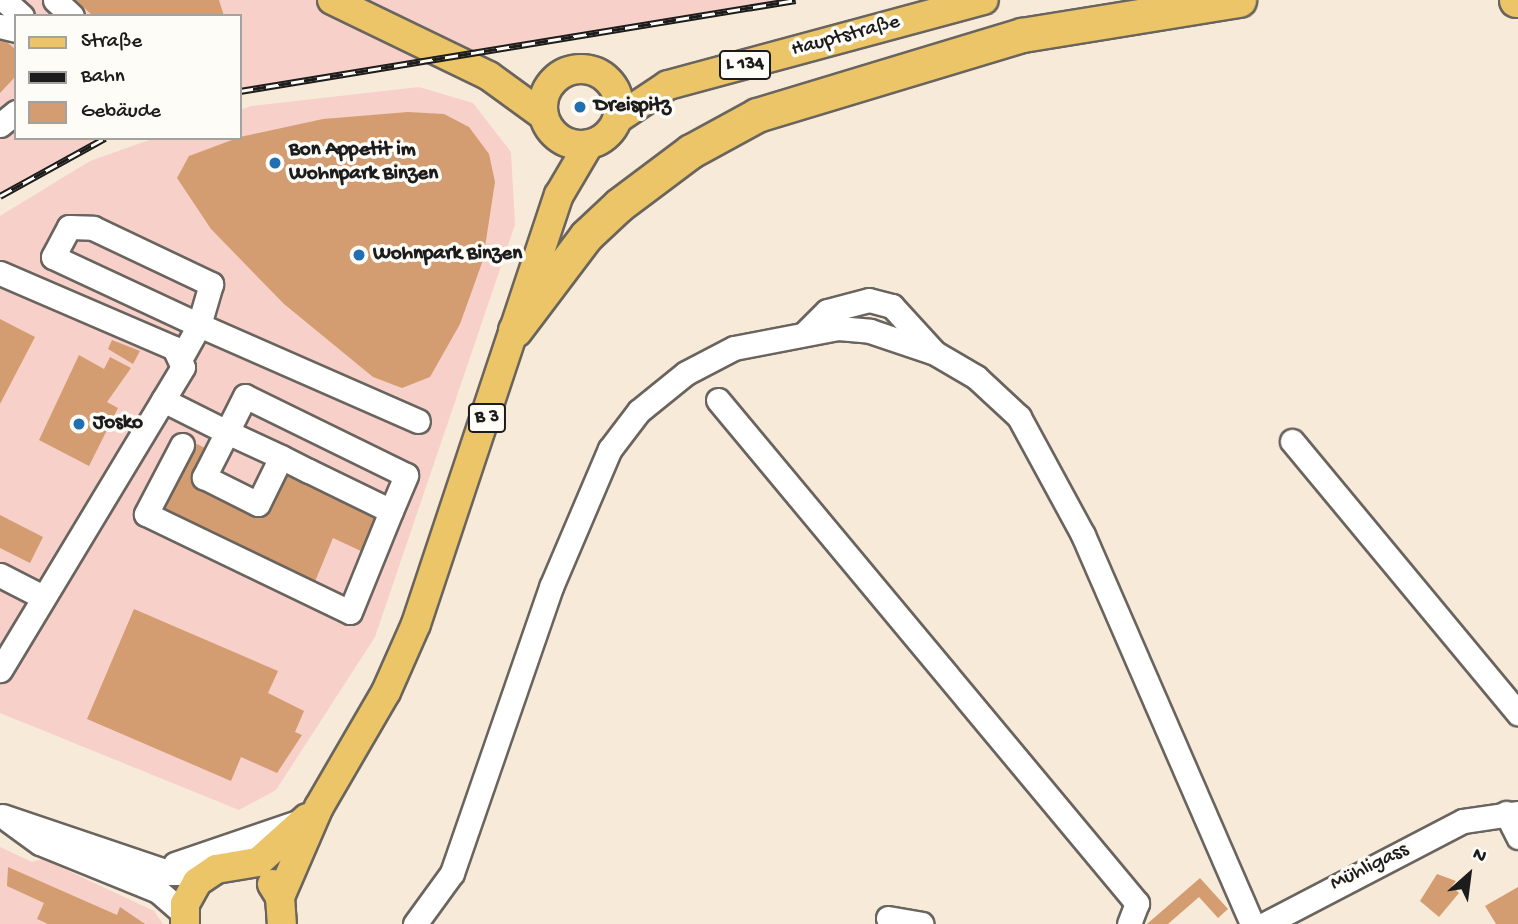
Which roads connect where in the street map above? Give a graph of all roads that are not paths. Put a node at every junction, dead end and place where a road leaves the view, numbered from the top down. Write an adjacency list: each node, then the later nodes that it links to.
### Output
1 (4, 0): 6 (street)
2 (55, 0): 7 (street)
3 (332, 0): 8 (main road, Hauptstraße)
4 (1239, 0): 20 (highway)
5 (976, 1): 11 (main road, Hauptstraße / L 134)
6 (20, 14)
7 (70, 14)
8 (489, 76): 9 (main road, Hauptstraße); 15 (main road, Hauptstraße)
9 (557, 78): 10 (main road, Hauptstraße); 15 (main road)
10 (607, 80): 11 (main road, Hauptstraße / L 134); 13 (main road)
11 (668, 85): 13 (main road, Hauptstraße / L 134)
12 (14, 114): 14 (street)
13 (617, 119): 16 (main road, Hauptstraße / B 3)
14 (0, 125)
15 (550, 126): 16 (main road, Hauptstraße); 17 (main road, B 3)
16 (589, 144): 17 (main road, B 3)
17 (559, 195): 20 (main road, B 3)
18 (0, 273): 23 (street)
19 (199, 325): 19 (street); 23 (street); 26 (street)
20 (515, 330): 36 (main road, B 3)
21 (807, 331): 22 (street); 22 (street); 46 (street)
22 (935, 353): 49 (street)
23 (182, 356): 24 (street)
24 (163, 400): 27 (street); 33 (street)
25 (718, 400): 48 (street)
26 (418, 421)
27 (228, 432): 30 (street); 30 (street); 31 (street)
28 (1292, 441): 35 (street)
29 (182, 445): 31 (street)
30 (281, 457): 31 (street)
31 (391, 510)
32 (0, 575): 33 (street)
33 (41, 596): 34 (street)
34 (0, 670)
35 (1518, 713)
36 (313, 813): 40 (street); 41 (main road, B 3); 43 (main road, B 3)
37 (1512, 813): 39 (street); 50 (street, Mühligass)
38 (1, 815): 40 (street); 45 (street)
39 (1518, 837)
40 (151, 863): 42 (street)
41 (239, 866): 42 (main road); 43 (main road)
42 (208, 873): 45 (main road)
43 (281, 910)
44 (888, 918): 47 (street)
45 (185, 919)
46 (415, 924)
47 (921, 924)
48 (1129, 924)
49 (1252, 924)
50 (1265, 924)

